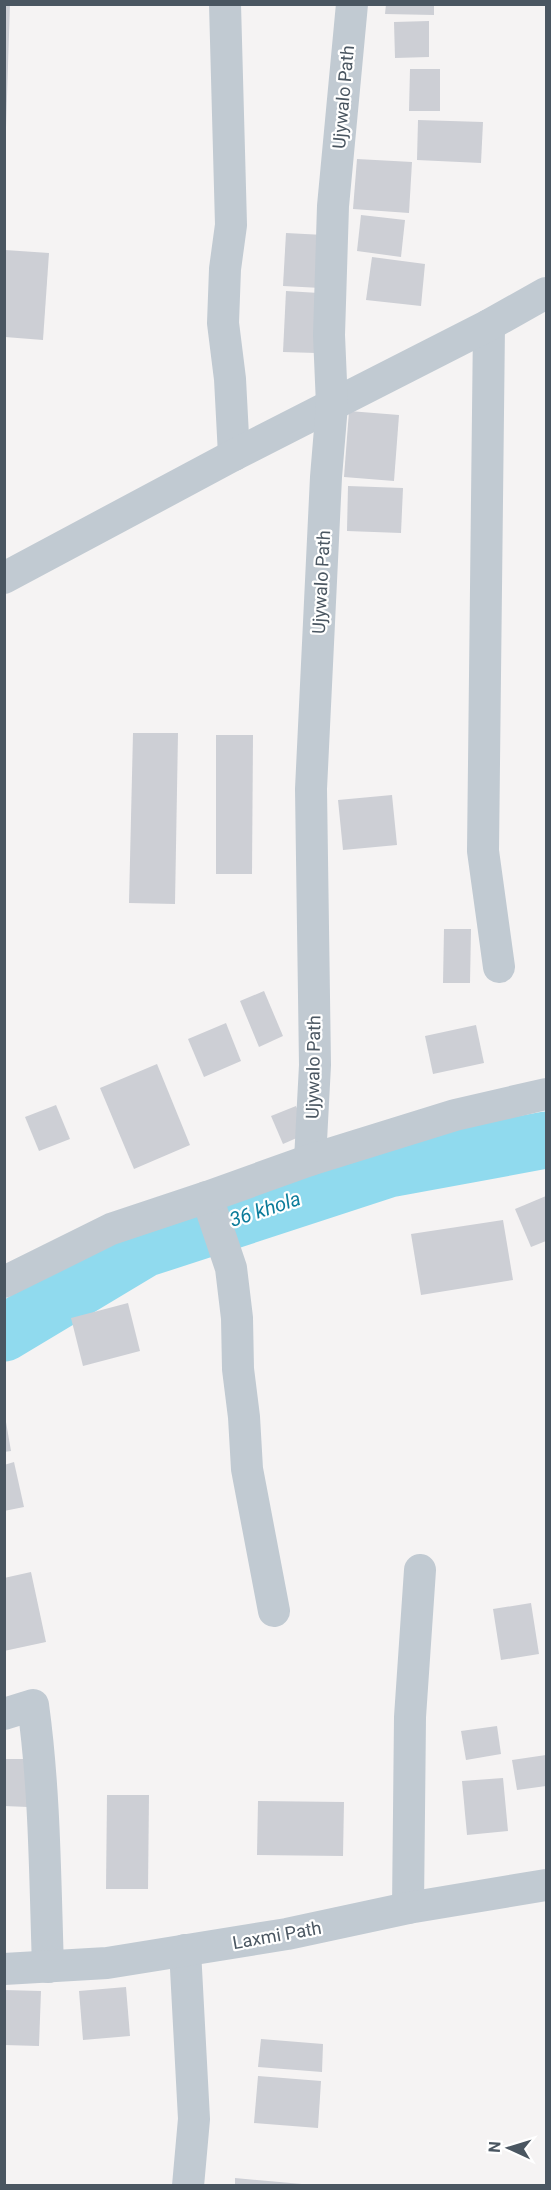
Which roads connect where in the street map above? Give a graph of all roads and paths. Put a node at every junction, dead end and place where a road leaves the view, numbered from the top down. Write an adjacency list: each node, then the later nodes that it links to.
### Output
1 (225, 4): 6 (street)
2 (352, 4): 5 (street, Ujywalo Path)
3 (546, 293): 4 (street)
4 (489, 326): 5 (street); 8 (street)
5 (332, 405): 6 (street); 10 (street, Ujywalo Path)
6 (234, 455): 7 (street)
7 (4, 578)
8 (499, 967)
9 (546, 1094): 10 (street)
10 (310, 1160): 11 (street)
11 (209, 1202): 12 (street); 14 (street)
12 (4, 1282)
13 (420, 1570): 17 (street)
14 (274, 1611)
15 (4, 1714): 19 (street)
16 (546, 1885): 17 (street, Laxmi Path)
17 (408, 1908): 18 (street, Laxmi Path)
18 (185, 1950): 19 (street, Laxmi Path); 21 (street)
19 (48, 1968): 20 (street, Laxmi Path)
20 (4, 1969)
21 (188, 2186)

